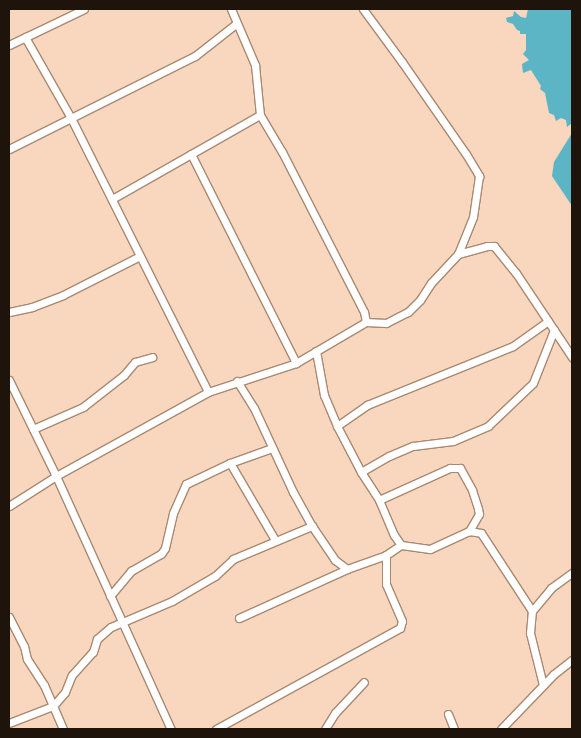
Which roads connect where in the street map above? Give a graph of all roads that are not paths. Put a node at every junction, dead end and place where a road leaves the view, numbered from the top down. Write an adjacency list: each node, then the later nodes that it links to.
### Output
1 (84, 9): 4 (street)
2 (231, 9): 5 (street)
3 (363, 9): 13 (street)
4 (71, 12): 6 (street)
5 (237, 23): 8 (street); 9 (street)
6 (25, 37): 7 (street); 9 (street)
7 (9, 45)
8 (260, 115): 11 (street); 17 (street)
9 (72, 118): 10 (street); 12 (street)
10 (9, 149)
11 (191, 154): 12 (street); 22 (street)
12 (112, 199): 14 (street)
13 (458, 254): 16 (street); 17 (street)
14 (140, 256): 15 (street); 25 (street)
15 (9, 312)
16 (548, 321): 18 (street); 26 (street)
17 (366, 322): 19 (street)
18 (554, 330): 21 (street); 30 (street)
19 (316, 352): 22 (street); 26 (street)
20 (152, 356): 27 (street)
21 (572, 357)
22 (296, 363): 24 (street)
23 (9, 380): 27 (street)
24 (237, 381): 25 (street); 28 (street)
25 (208, 392): 31 (street)
26 (337, 426): 30 (street)
27 (33, 429): 31 (street)
28 (272, 448): 29 (street); 34 (street)
29 (230, 463): 36 (street); 41 (street)
30 (361, 472): 32 (street)
31 (56, 476): 33 (street); 41 (street)
32 (379, 500): 35 (street); 37 (street)
33 (9, 506)
34 (312, 526): 36 (street); 39 (street)
35 (469, 531): 37 (street); 42 (street)
36 (275, 540): 45 (street)
37 (401, 545): 38 (street)
38 (386, 555): 39 (street); 54 (street)
39 (347, 569): 44 (street)
40 (572, 573): 42 (street)
41 (110, 596): 45 (street)
42 (532, 610): 48 (street)
43 (9, 617): 49 (street)
44 (239, 618)
45 (121, 622): 49 (street); 53 (street)
46 (572, 660): 48 (street)
47 (364, 682): 55 (street)
48 (544, 685): 57 (street)
49 (53, 706): 51 (street); 52 (street)
50 (448, 714): 56 (street)
51 (9, 723)
52 (63, 729)
53 (170, 729)
54 (216, 729)
55 (325, 729)
56 (454, 729)
57 (501, 729)

